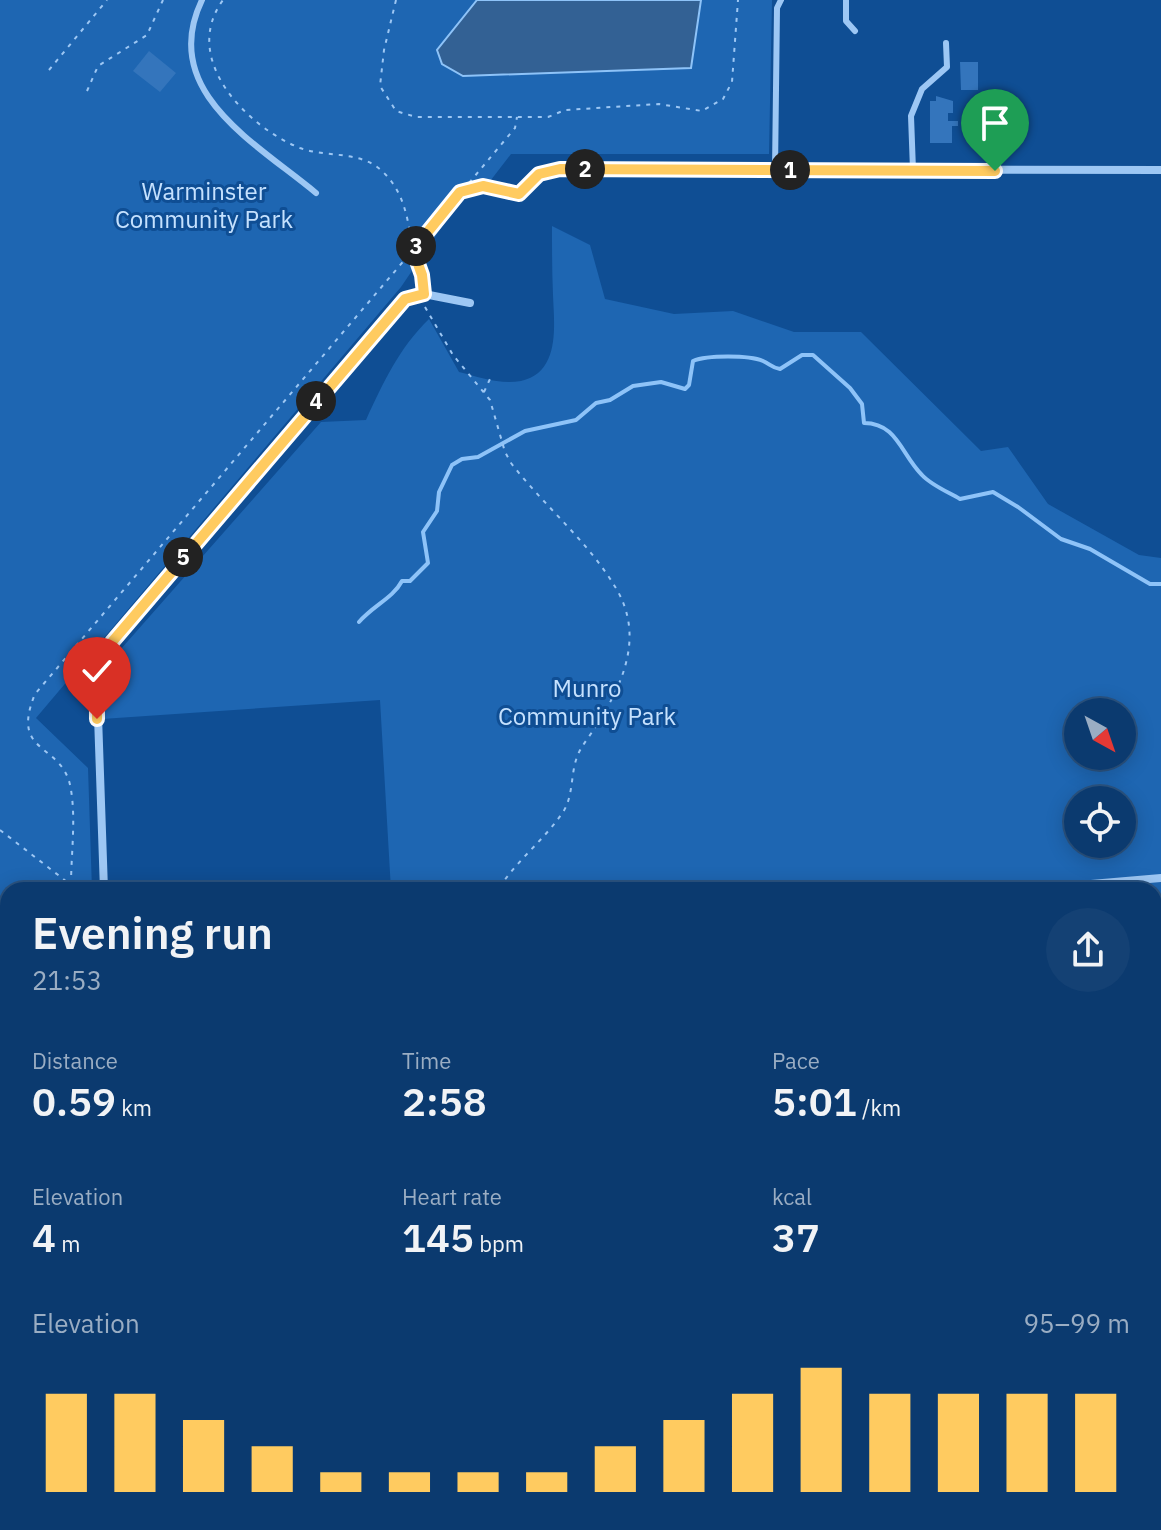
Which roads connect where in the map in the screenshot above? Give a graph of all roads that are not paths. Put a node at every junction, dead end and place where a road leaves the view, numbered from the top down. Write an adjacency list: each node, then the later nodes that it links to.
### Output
1 (202, 0): 9 (lane)
2 (781, 0): 6 (lane)
3 (846, 0): 4 (lane)
4 (855, 31)
5 (946, 43): 7 (lane)
6 (775, 170): 7 (street); 10 (street)
7 (913, 170): 8 (street)
8 (1161, 170)
9 (316, 193)
10 (519, 194)
11 (470, 303): 13 (street)
12 (1161, 878): 14 (street)
13 (104, 882)
14 (1100, 882)

